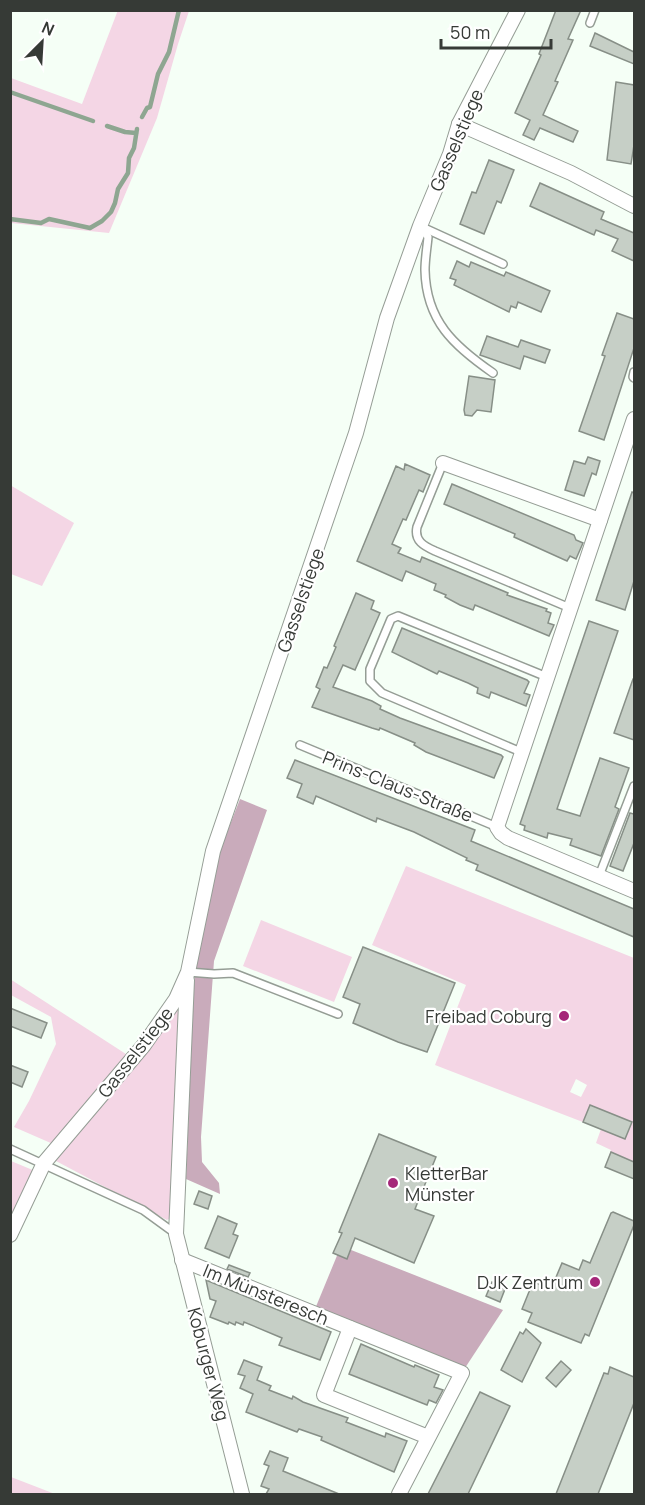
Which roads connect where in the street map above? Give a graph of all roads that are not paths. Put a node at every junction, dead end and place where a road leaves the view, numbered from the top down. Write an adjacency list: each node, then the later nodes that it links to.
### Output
1 (518, 10): 4 (street, Gasselstiege)
2 (596, 10): 3 (lane)
3 (590, 23)
4 (459, 124): 5 (street); 6 (street, Gasselstiege)
5 (634, 206)
6 (420, 226): 7 (lane); 9 (lane); 22 (street, Gasselstiege)
7 (503, 264)
8 (634, 372): 10 (lane)
9 (493, 373)
10 (634, 378)
11 (634, 419): 13 (street, Prins-Claus-Straße)
12 (443, 463): 13 (street); 14 (lane)
13 (600, 520): 14 (street, Prins-Claus-Straße)
14 (570, 608): 15 (street, Prins-Claus-Straße)
15 (547, 677): 17 (street, Prins-Claus-Straße); 17 (lane)
16 (300, 746): 19 (lane, Prins-Claus-Straße)
17 (521, 752): 19 (street, Prins-Claus-Straße)
18 (634, 786): 20 (lane)
19 (497, 827): 20 (street, Prins-Claus-Straße)
20 (599, 876): 21 (street, Prins-Claus-Straße)
21 (634, 891)
22 (188, 972): 23 (lane); 25 (street, Gasselstiege); 26 (street, Koburger Weg)
23 (338, 1014)
24 (10, 1149): 25 (lane)
25 (44, 1163): 26 (lane); 27 (street, Gasselstiege)
26 (176, 1234): 28 (street, Koburger Weg)
27 (10, 1235)
28 (182, 1260): 29 (street, Im Münsteresch); 31 (street, Koburger Weg)
29 (350, 1328): 30 (street, Im Münsteresch); 30 (street, Im Münsteresch)
30 (428, 1437): 32 (street, Im Münsteresch)
31 (242, 1494)
32 (399, 1494)

